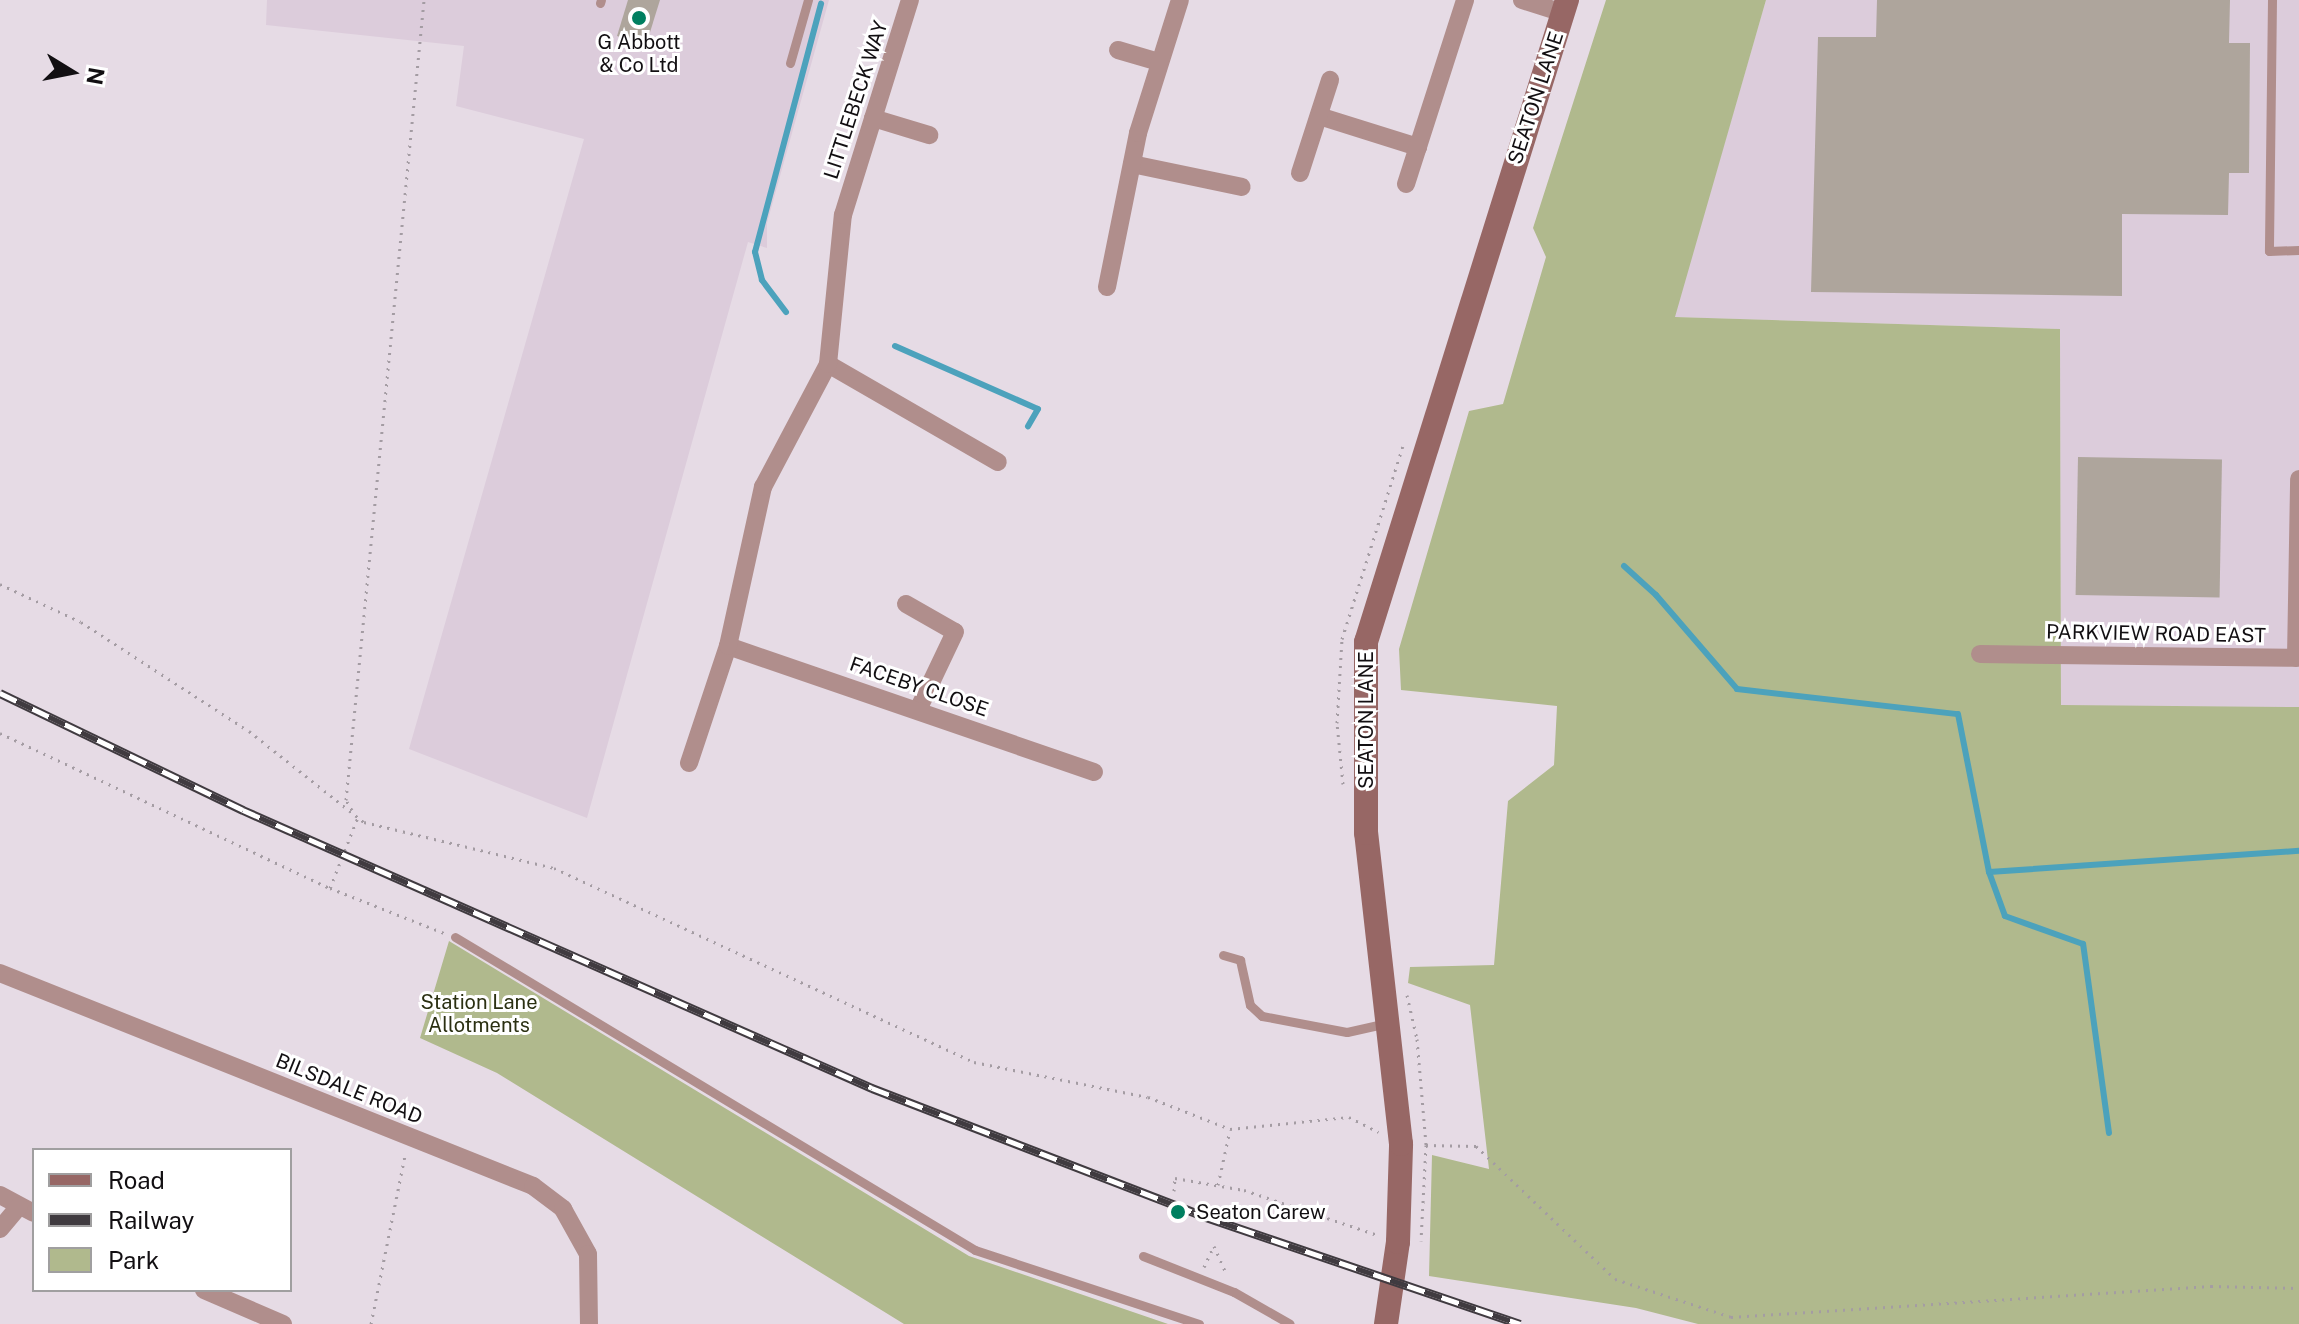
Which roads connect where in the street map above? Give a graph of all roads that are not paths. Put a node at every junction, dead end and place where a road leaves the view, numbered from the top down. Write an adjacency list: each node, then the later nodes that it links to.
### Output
1 (808, 0): 10 (lane)
2 (910, 0): 13 (street, LITTLEBECK WAY)
3 (1180, 0): 9 (street)
4 (1465, 0): 15 (street)
5 (1522, 0): 7 (street)
6 (2272, 0): 20 (lane)
7 (1565, 6): 34 (main road, SEATON LANE)
8 (1118, 50): 9 (street)
9 (1159, 62): 16 (street)
10 (790, 63)
11 (1330, 80): 12 (street)
12 (1319, 116): 15 (street); 17 (street)
13 (873, 118): 14 (street); 22 (street, LITTLEBECK WAY)
14 (929, 135)
15 (1418, 147): 18 (street)
16 (1132, 164): 19 (street); 21 (street)
17 (1300, 173)
18 (1406, 184)
19 (1242, 187)
20 (2299, 250)
21 (1107, 287)
22 (828, 364): 23 (street); 26 (street)
23 (998, 462)
24 (2299, 479): 27 (street, PARKVIEW ROAD EAST)
25 (906, 604): 28 (street)
26 (728, 646): 28 (street, FACEBY CLOSE); 29 (street)
27 (1980, 654)
28 (918, 710): 30 (street, FACEBY CLOSE)
29 (689, 763)
30 (1094, 772)
31 (455, 937): 42 (lane)
32 (1223, 955): 34 (lane)
33 (0, 973): 41 (street, BILSDALE ROAD)
34 (1387, 1023): 44 (main road, SEATON LANE)
35 (0, 1195): 36 (street)
36 (26, 1210): 37 (street)
37 (0, 1229)
38 (1143, 1256): 43 (lane)
39 (209, 1292): 40 (street)
40 (283, 1324)
41 (589, 1324)
42 (1199, 1324)
43 (1290, 1324)
44 (1386, 1324)

